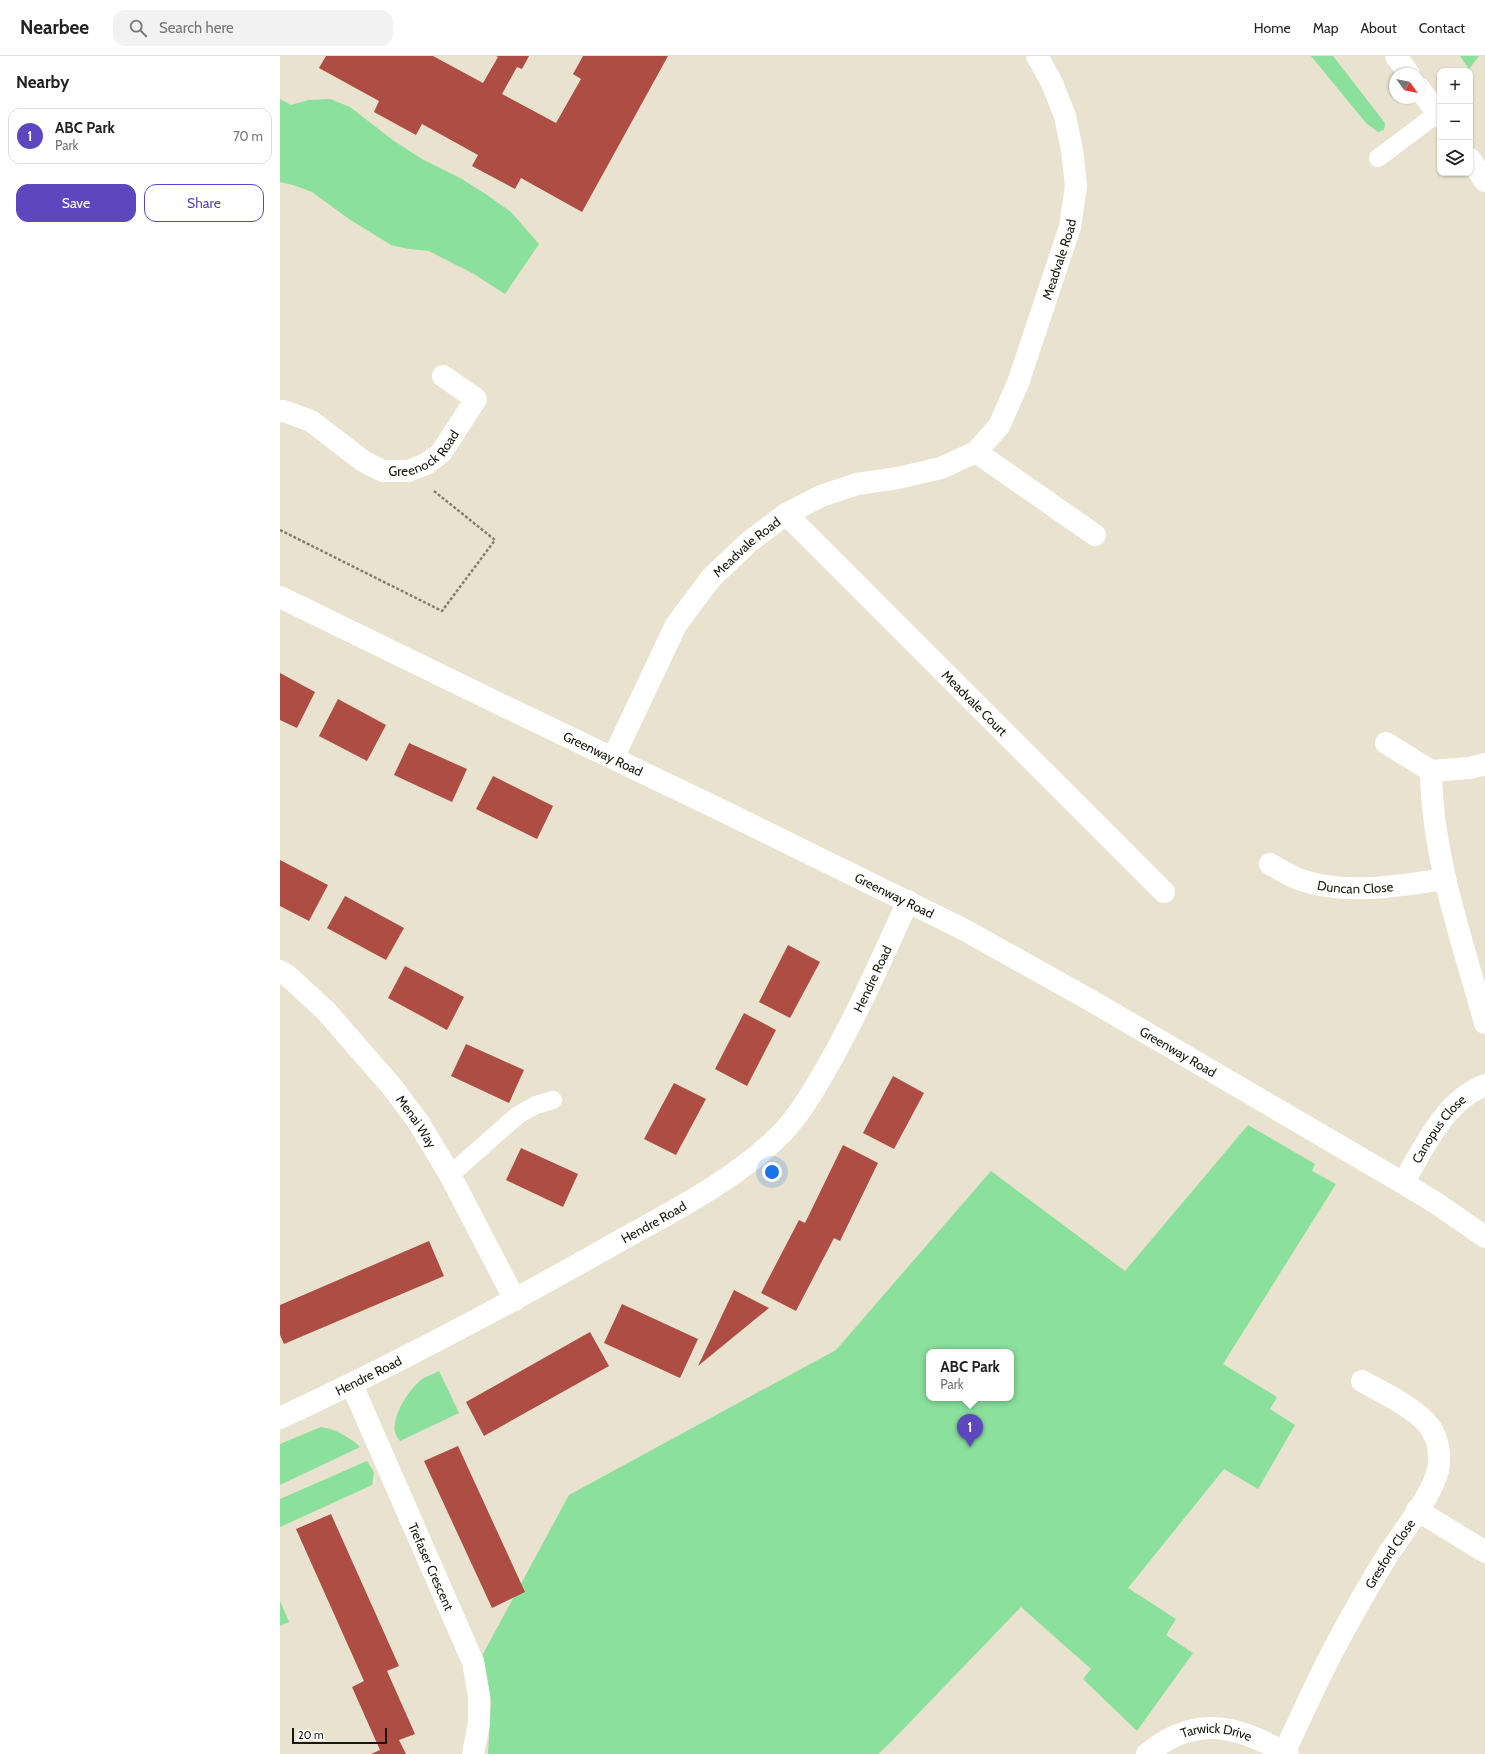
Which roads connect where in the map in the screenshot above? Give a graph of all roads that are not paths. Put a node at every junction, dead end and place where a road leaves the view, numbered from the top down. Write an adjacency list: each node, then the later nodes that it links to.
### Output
1 (1037, 56): 12 (street, Meadvale Road)
2 (1396, 56): 3 (street)
3 (1405, 68)
4 (1425, 96): 5 (street)
5 (1437, 112)
6 (1437, 116): 7 (lane)
7 (1378, 158)
8 (1473, 164): 9 (street)
9 (1485, 181)
10 (443, 376): 11 (street, Greenock Road)
11 (280, 411)
12 (976, 452): 13 (street, Meadvale Road); 14 (street)
13 (786, 514): 17 (street, Meadvale Road); 22 (street, Meadvale Court)
14 (1094, 535)
15 (280, 597): 17 (street, Greenway Road)
16 (1386, 743): 19 (street)
17 (613, 758): 23 (street, Greenway Road)
18 (1485, 764): 19 (street)
19 (1431, 771): 21 (street)
20 (1270, 864): 21 (street, Duncan Close)
21 (1445, 879): 25 (street)
22 (1164, 892)
23 (908, 902): 29 (street, Greenway Road); 31 (street, Hendre Road)
24 (280, 971): 28 (street, Menai Way)
25 (1485, 1023)
26 (1485, 1085): 29 (street, Canopus Close)
27 (553, 1100): 28 (lane)
28 (450, 1175): 31 (street, Menai Way)
29 (1403, 1183): 30 (street, Greenway Road)
30 (1485, 1236)
31 (515, 1300): 33 (street, Hendre Road)
32 (1362, 1381): 35 (street, Gresford Close)
33 (352, 1385): 34 (street, Hendre Road); 38 (street, Trefaser Crescent)
34 (280, 1418)
35 (1417, 1510): 36 (street); 37 (street, Gresford Close)
36 (1485, 1552)
37 (1286, 1753): 39 (street, Tarwick Drive)
38 (473, 1754)
39 (1147, 1754)

